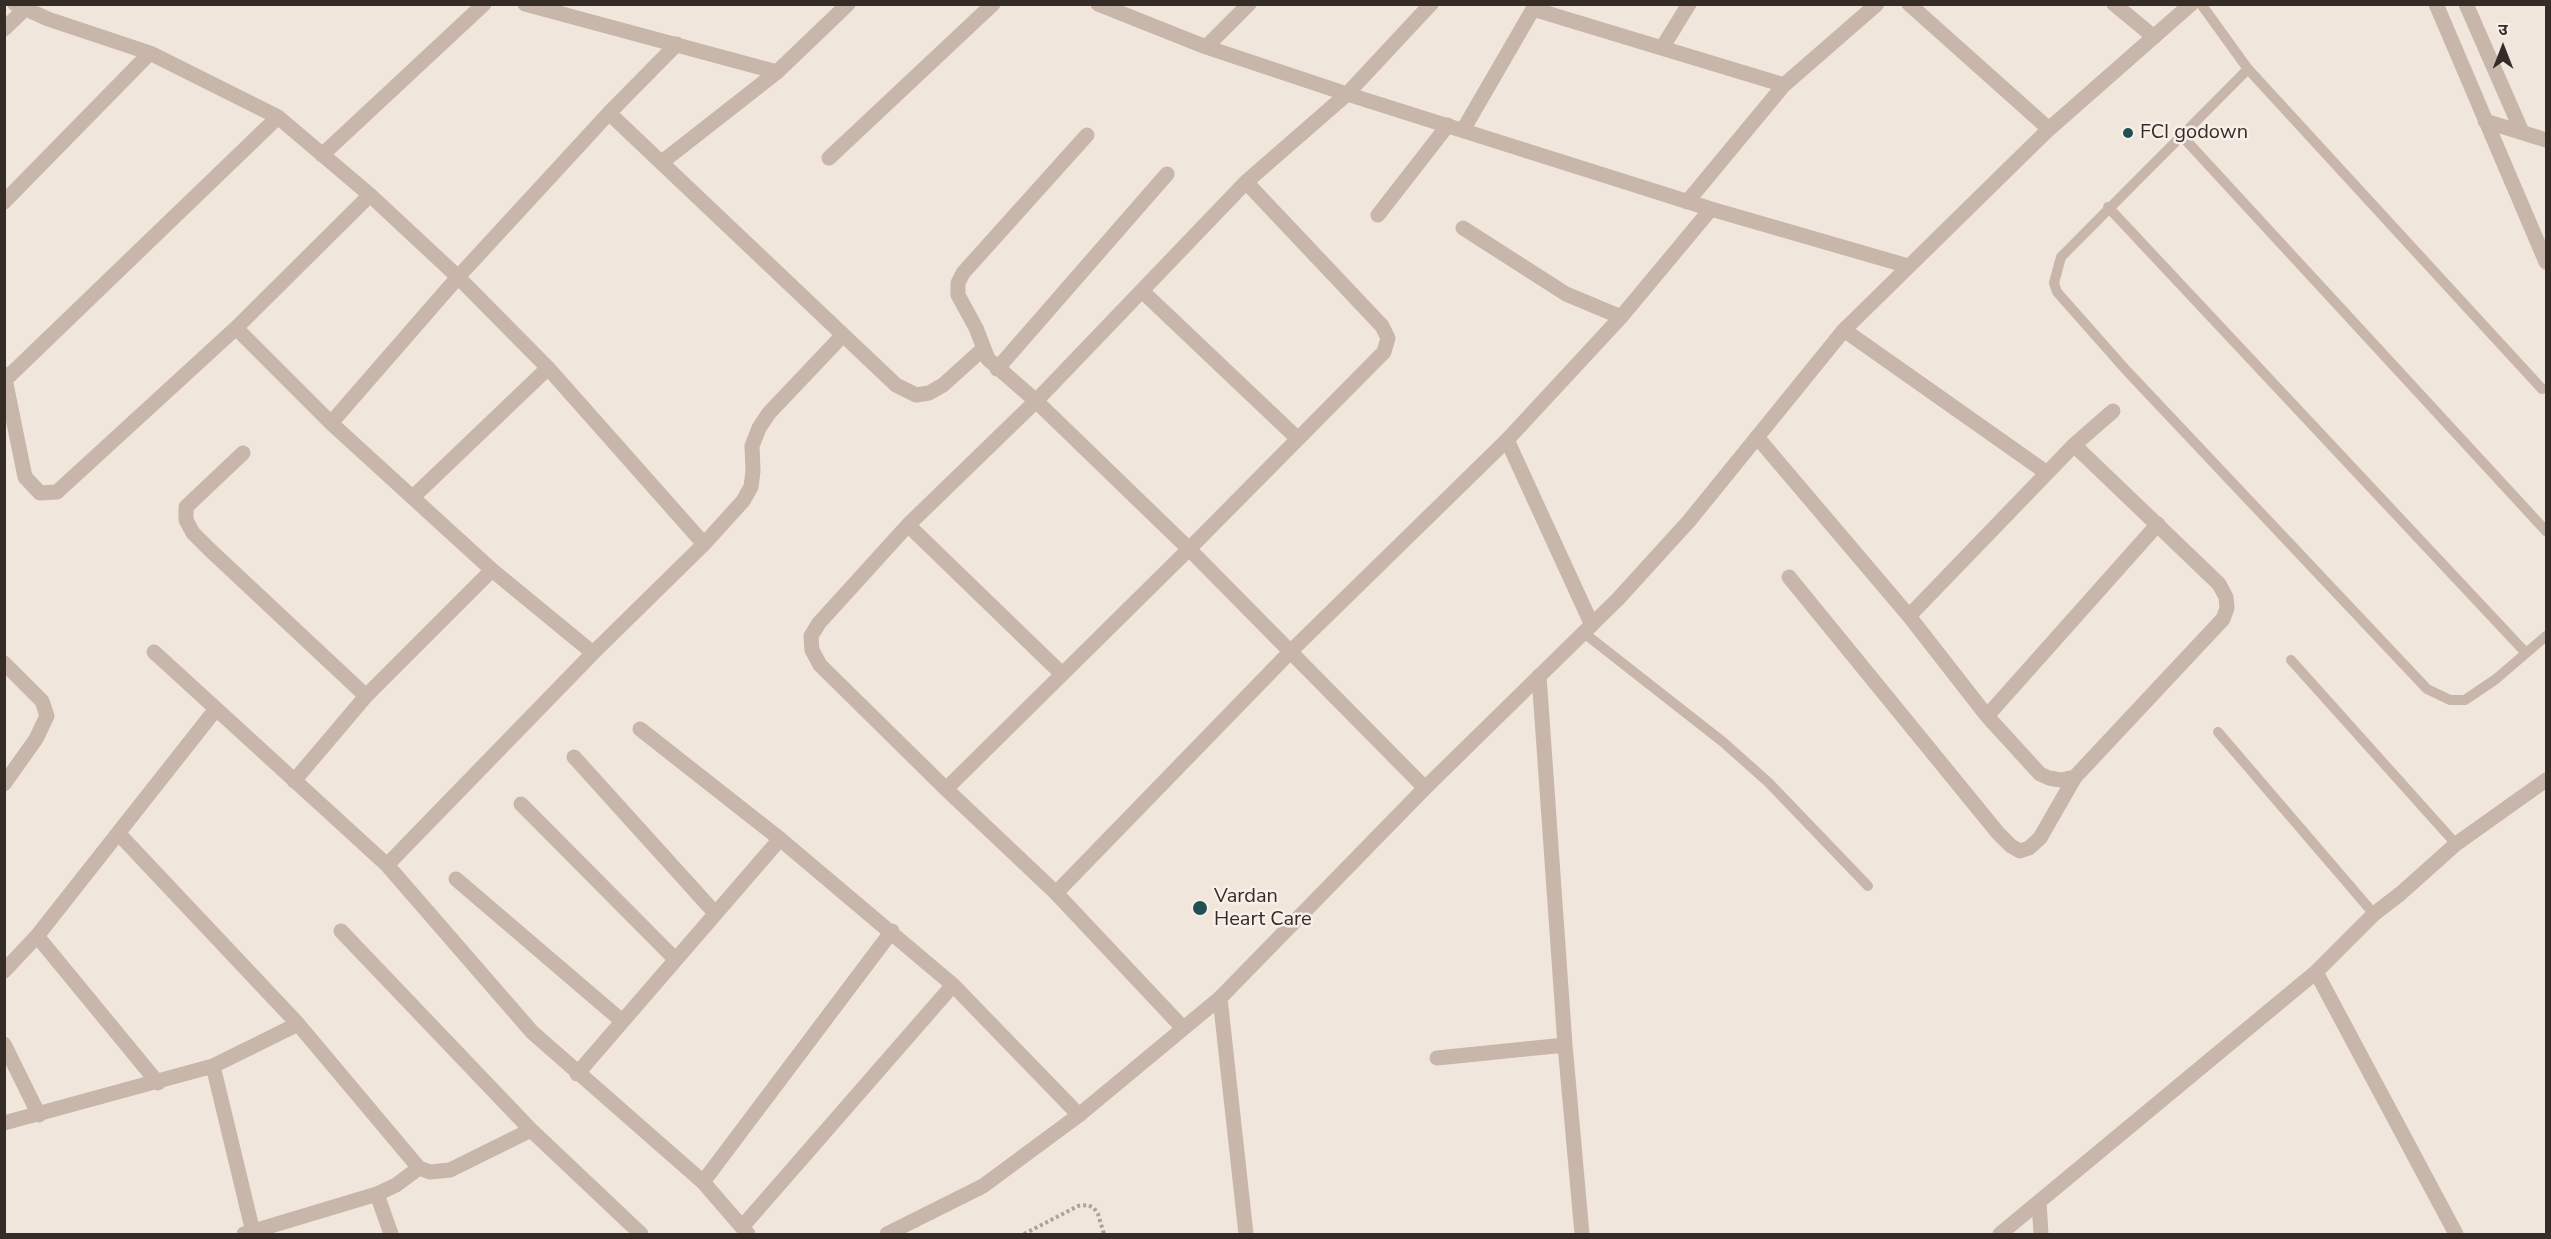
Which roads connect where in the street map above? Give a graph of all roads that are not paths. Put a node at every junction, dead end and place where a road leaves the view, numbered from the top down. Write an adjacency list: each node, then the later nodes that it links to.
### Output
1 (484, 4): 37 (street)
2 (525, 4): 20 (street)
3 (848, 4): 25 (street)
4 (993, 4): 38 (street)
5 (1098, 4): 21 (street)
6 (1249, 4): 21 (street)
7 (1431, 4): 27 (street)
8 (1689, 4): 22 (street)
9 (1877, 4): 26 (street)
10 (1909, 4): 32 (street)
11 (2114, 4): 19 (street)
12 (2191, 4): 19 (street)
13 (2200, 4): 24 (lane)
14 (2436, 4): 30 (street)
15 (2466, 4): 33 (street)
16 (20, 7): 18 (street); 23 (street)
17 (1535, 7): 22 (street); 31 (street)
18 (4, 29)
19 (2154, 37): 32 (street)
20 (677, 44): 25 (street); 28 (street)
21 (1206, 46): 27 (street)
22 (1662, 48): 26 (street)
23 (150, 53): 29 (street); 43 (street)
24 (2248, 69): 35 (lane); 61 (lane)
25 (777, 72): 39 (street)
26 (1784, 85): 44 (street)
27 (1347, 94): 31 (street); 41 (street)
28 (609, 113): 39 (street); 51 (street)
29 (278, 117): 37 (street); 60 (street)
30 (2485, 120): 33 (street); 49 (street)
31 (1455, 128): 44 (street); 47 (street)
32 (2049, 129): 50 (street)
33 (2522, 132): 36 (street)
34 (1087, 135): 57 (street)
35 (2181, 135): 45 (lane); 74 (lane)
36 (2547, 140)
37 (322, 155): 42 (street)
38 (829, 158)
39 (662, 162): 56 (street)
40 (1167, 174): 59 (street)
41 (1246, 182): 52 (street); 66 (street)
42 (370, 195): 51 (street); 54 (street)
43 (4, 202)
44 (1687, 202): 46 (street)
45 (2108, 207): 85 (lane); 85 (lane)
46 (1711, 209): 50 (street); 53 (street)
47 (1378, 215)
48 (1463, 228): 53 (street)
49 (2547, 262)
50 (1908, 266): 55 (street)
51 (458, 277): 58 (street); 64 (street)
52 (1142, 291): 62 (street); 66 (street)
53 (1621, 317): 67 (street)
54 (236, 328): 60 (street); 64 (street)
55 (1844, 330): 65 (street); 70 (street)
56 (843, 335): 57 (street); 75 (street)
57 (983, 349): 59 (street)
58 (548, 368): 71 (street); 75 (street)
59 (997, 369): 62 (street)
60 (5, 376)
61 (2542, 389)
62 (1036, 401): 73 (street); 76 (street)
63 (2112, 411): 68 (street)
64 (331, 423): 71 (street)
65 (1757, 436): 79 (street); 80 (street)
66 (1297, 438): 76 (street)
67 (1507, 440): 80 (street); 82 (street)
68 (2074, 445): 70 (street); 72 (street)
69 (243, 453): 90 (street)
70 (2047, 473): 79 (street)
71 (413, 497): 77 (street)
72 (2158, 524): 92 (street); 96 (street)
73 (908, 525): 88 (street); 101 (street)
74 (2547, 531)
75 (704, 544): 84 (street)
76 (1189, 549): 82 (street); 88 (street)
77 (492, 570): 84 (street); 90 (street)
78 (1789, 577): 96 (street)
79 (1909, 616): 92 (street)
80 (1588, 629): 89 (street); 108 (lane)
81 (2547, 636): 85 (lane)
82 (1291, 651): 100 (street); 109 (street)
83 (154, 652): 91 (street)
84 (593, 653): 106 (street)
85 (2526, 653)
86 (2291, 660): 105 (lane)
87 (4, 663): 99 (street)
88 (1062, 674): 101 (street)
89 (1539, 676): 100 (street); 124 (street)
90 (366, 696): 98 (street)
91 (216, 709): 98 (street); 103 (street)
92 (1987, 716): 96 (street)
93 (640, 729): 104 (street)
94 (2218, 732): 111 (lane)
95 (574, 758): 110 (street)
96 (2075, 777)
97 (2547, 780): 105 (street)
98 (294, 781): 106 (street)
99 (4, 784)
100 (1425, 788): 119 (street)
101 (946, 789): 109 (street)
102 (521, 804): 115 (street)
103 (118, 833): 114 (street); 121 (street)
104 (780, 838): 110 (street); 113 (street)
105 (2456, 844): 111 (street)
106 (387, 865): 127 (street)
107 (456, 879): 120 (street)
108 (1868, 886)
109 (1056, 893): 122 (street)
110 (716, 913): 115 (street)
111 (2374, 914): 117 (street)
112 (341, 931): 132 (street)
113 (892, 931): 118 (street); 134 (street)
114 (37, 936): 116 (street); 128 (street)
115 (675, 959): 120 (street)
116 (4, 971)
117 (2316, 972): 136 (street); 146 (street)
118 (953, 985): 129 (street); 137 (street)
119 (1220, 998): 122 (street); 142 (street)
120 (622, 1021): 127 (street)
121 (298, 1024): 126 (street); 133 (street)
122 (1183, 1028): 129 (street)
123 (4, 1044): 130 (street)
124 (1565, 1045): 125 (street); 143 (street)
125 (1437, 1058)
126 (213, 1066): 128 (street); 138 (street)
127 (577, 1074): 134 (street)
128 (158, 1083): 130 (street)
129 (1079, 1114): 141 (street)
130 (39, 1115): 131 (street)
131 (4, 1123)
132 (531, 1130): 133 (street); 140 (street)
133 (418, 1168): 135 (street)
134 (703, 1182): 137 (street)
135 (377, 1194): 138 (street); 139 (street)
136 (2039, 1202): 144 (street); 145 (street)
137 (745, 1231)
138 (248, 1233)
139 (391, 1234)
140 (641, 1234)
141 (887, 1234)
142 (1246, 1234)
143 (1582, 1234)
144 (2000, 1234)
145 (2041, 1234)
146 (2456, 1234)

